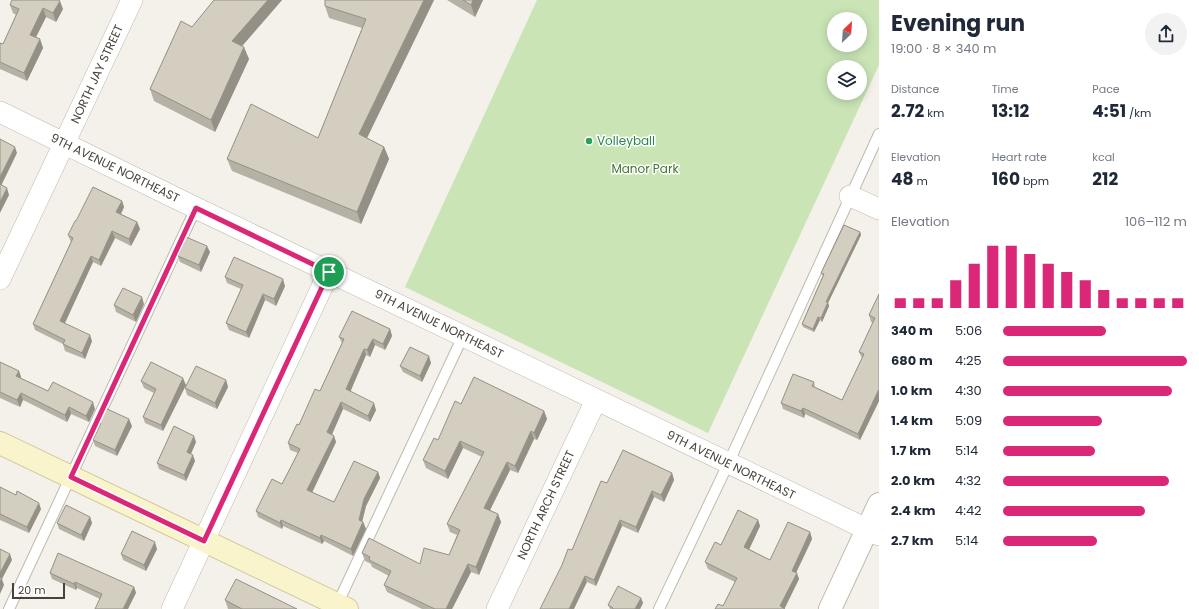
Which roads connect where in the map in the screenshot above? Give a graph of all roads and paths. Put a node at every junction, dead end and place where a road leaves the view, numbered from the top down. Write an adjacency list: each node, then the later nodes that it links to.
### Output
1 (132, 0): 4 (street, NORTH JAY STREET)
2 (0, 112): 4 (street, 9TH AVENUE NORTHEAST)
3 (879, 134): 5 (lane)
4 (64, 144): 6 (street, 9TH AVENUE NORTHEAST); 9 (street, NORTH JAY STREET)
5 (850, 196): 7 (street); 13 (lane)
6 (196, 208): 8 (street, 9TH AVENUE NORTHEAST); 14 (lane)
7 (879, 209)
8 (329, 272): 10 (street, 9TH AVENUE NORTHEAST); 17 (street)
9 (0, 278)
10 (463, 336): 11 (street, 9TH AVENUE NORTHEAST); 18 (lane)
11 (596, 400): 13 (street, 9TH AVENUE NORTHEAST); 21 (street, NORTH ARCH STREET)
12 (0, 443): 14 (main road)
13 (728, 464): 16 (street, 9TH AVENUE NORTHEAST); 22 (lane)
14 (71, 477): 17 (main road); 19 (lane)
15 (879, 504): 16 (street)
16 (873, 533): 23 (street)
17 (204, 541): 18 (main road); 20 (street)
18 (340, 608)
19 (9, 609)
20 (172, 609)
21 (497, 609)
22 (659, 609)
23 (830, 609)

